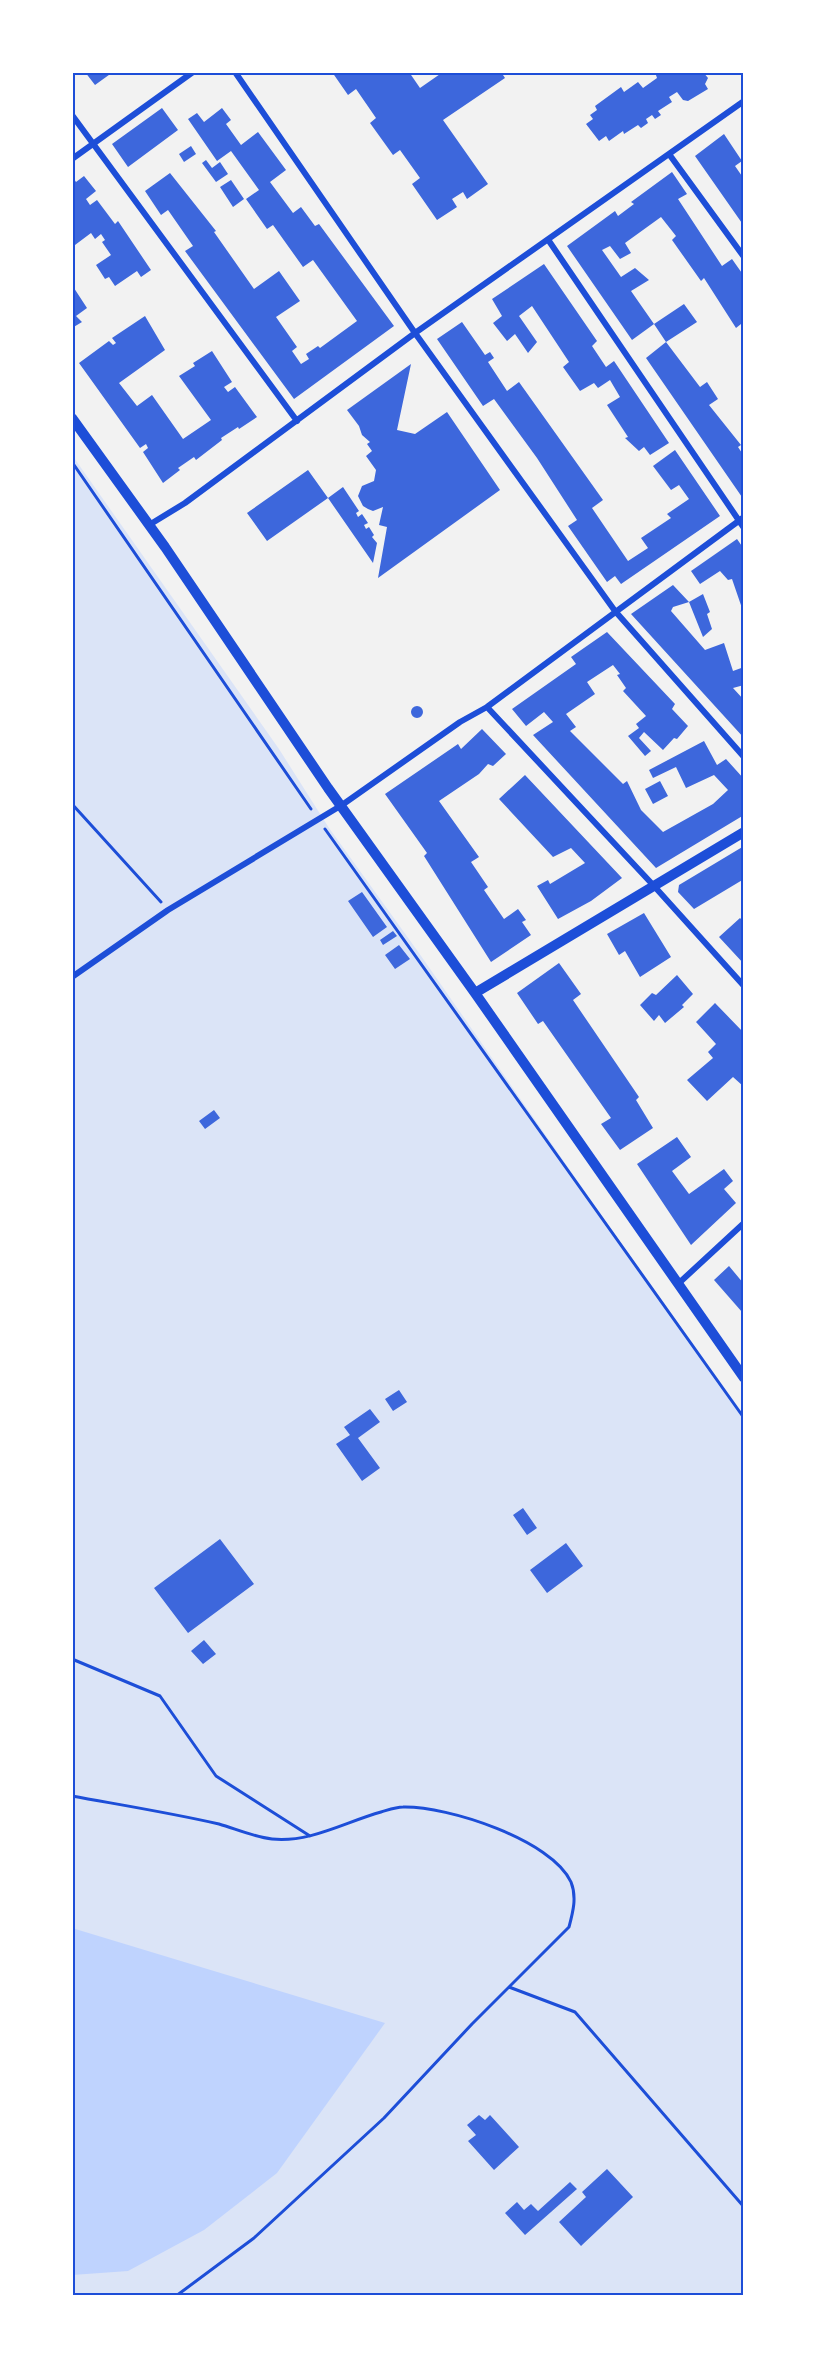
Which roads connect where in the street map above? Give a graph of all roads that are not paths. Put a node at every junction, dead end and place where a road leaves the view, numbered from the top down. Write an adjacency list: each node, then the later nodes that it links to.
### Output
1 (193, 72): 5 (street)
2 (235, 72): 10 (street)
3 (744, 101): 6 (street)
4 (72, 115): 5 (street)
5 (92, 144): 7 (street); 12 (street)
6 (669, 154): 8 (street); 9 (street)
7 (72, 159)
8 (549, 240): 10 (street); 13 (street)
9 (744, 257)
10 (415, 333): 12 (street); 16 (street)
11 (72, 418): 14 (street)
12 (297, 421): 14 (street)
13 (742, 519): 15 (street); 16 (street)
14 (149, 525): 19 (street)
15 (744, 528)
16 (615, 611): 17 (street); 18 (street)
17 (487, 707): 19 (street); 21 (street)
18 (744, 757)
19 (342, 805): 22 (street); 24 (street)
20 (744, 831): 21 (street)
21 (654, 886): 23 (street); 24 (street)
22 (72, 976)
23 (744, 986)
24 (475, 993): 26 (street)
25 (744, 1223): 26 (street)
26 (679, 1283): 27 (street)
27 (744, 1378)

